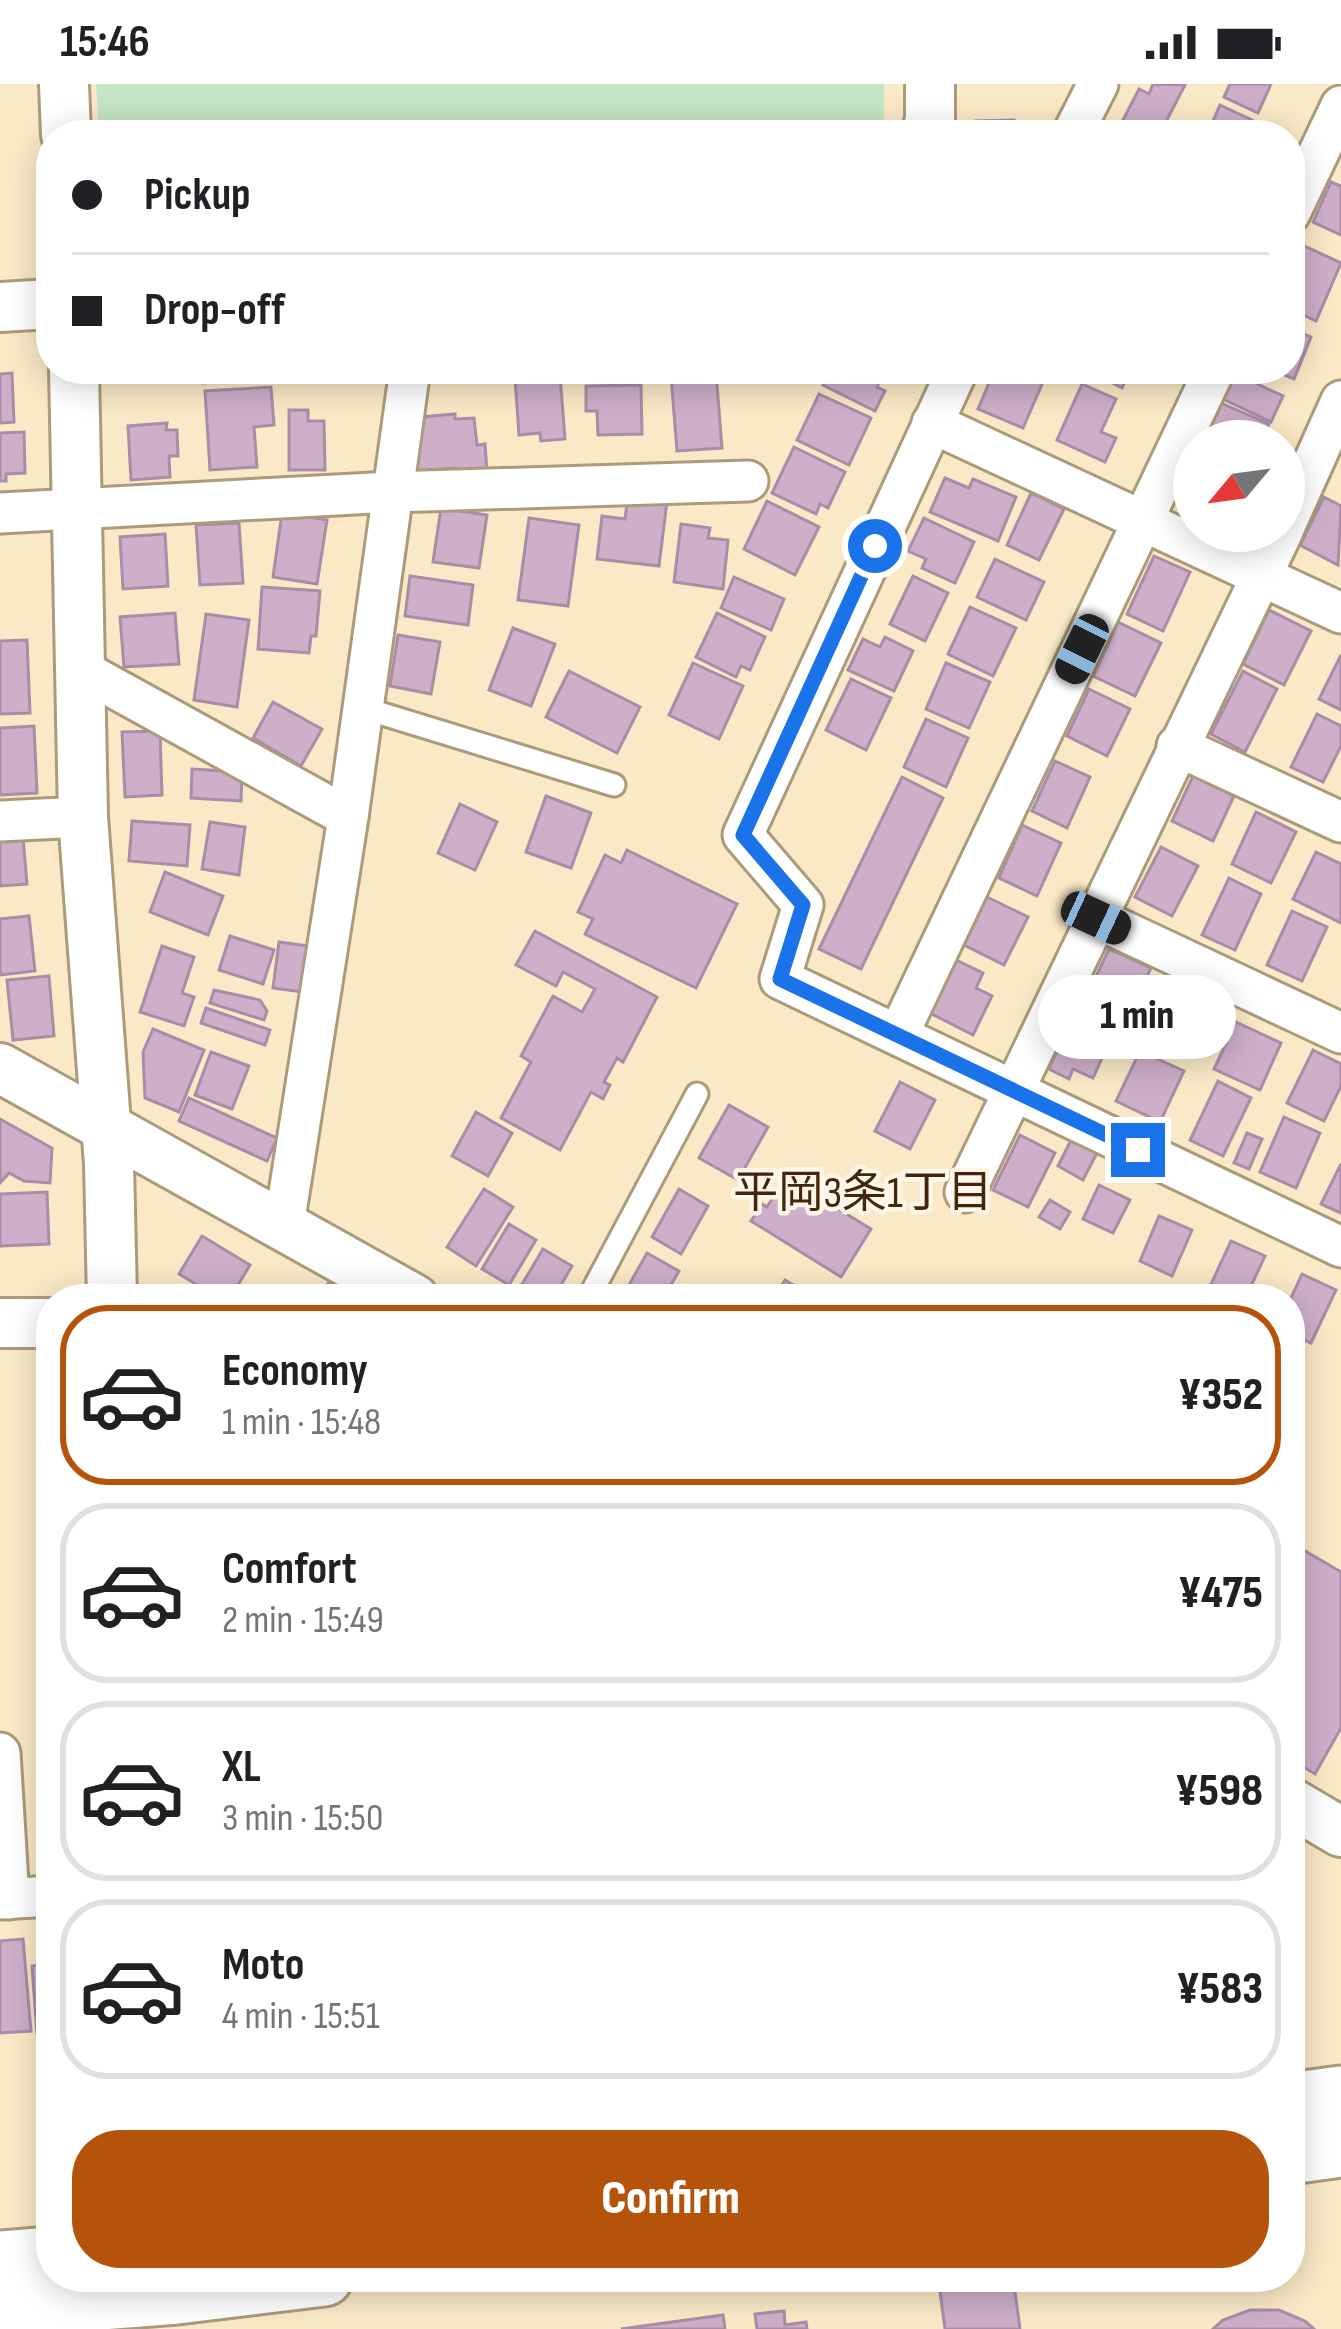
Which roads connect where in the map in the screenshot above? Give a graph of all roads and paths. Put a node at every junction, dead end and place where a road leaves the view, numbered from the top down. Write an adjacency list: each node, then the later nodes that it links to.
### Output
1 (64, 84): 5 (street)
2 (930, 84): 6 (street)
3 (1098, 84): 7 (street)
4 (1341, 106): 8 (street)
5 (65, 120)
6 (930, 120)
7 (1080, 120)
8 (1305, 182)
9 (36, 305): 10 (street)
10 (0, 307)
11 (74, 384): 20 (street)
12 (408, 384): 19 (street)
13 (951, 384): 16 (street)
14 (1208, 384): 22 (street)
15 (1341, 401): 18 (street)
16 (932, 423): 22 (street); 36 (street)
17 (748, 481): 19 (street)
18 (1305, 481)
19 (392, 492): 20 (street); 27 (street)
20 (76, 509): 21 (street); 26 (street)
21 (0, 513)
22 (1143, 520): 24 (street); 36 (street)
23 (1273, 552): 24 (street)
24 (1263, 575): 25 (street); 28 (street)
25 (1341, 614)
26 (78, 668): 30 (street); 31 (street)
27 (363, 708): 29 (lane); 31 (street)
28 (1177, 746): 33 (street); 34 (street)
29 (614, 785)
30 (83, 817): 32 (street); 40 (street)
31 (348, 817): 42 (street)
32 (0, 820)
33 (1341, 822)
34 (1096, 918): 35 (street); 38 (street)
35 (1341, 1033)
36 (898, 1035): 38 (street)
37 (0, 1068): 40 (street)
38 (1016, 1092): 41 (street); 43 (street)
39 (697, 1094): 46 (lane)
40 (105, 1128): 42 (street); 44 (street)
41 (965, 1192)
42 (284, 1225): 45 (street)
43 (1341, 1247)
44 (111, 1284)
45 (388, 1284)
46 (596, 1284)
47 (0, 1323): 48 (street)
48 (36, 1323)
49 (0, 1753): 53 (street)
50 (1305, 1811): 51 (street)
51 (1341, 1832)
52 (36, 1897): 53 (street)
53 (5, 1899)
54 (1341, 2095): 55 (main road)
55 (1305, 2100)
56 (1341, 2148): 57 (main road)
57 (1305, 2153)
58 (36, 2257): 59 (main road)
59 (0, 2260)
60 (227, 2292): 61 (main road)
61 (176, 2300): 62 (main road)
62 (0, 2309)

